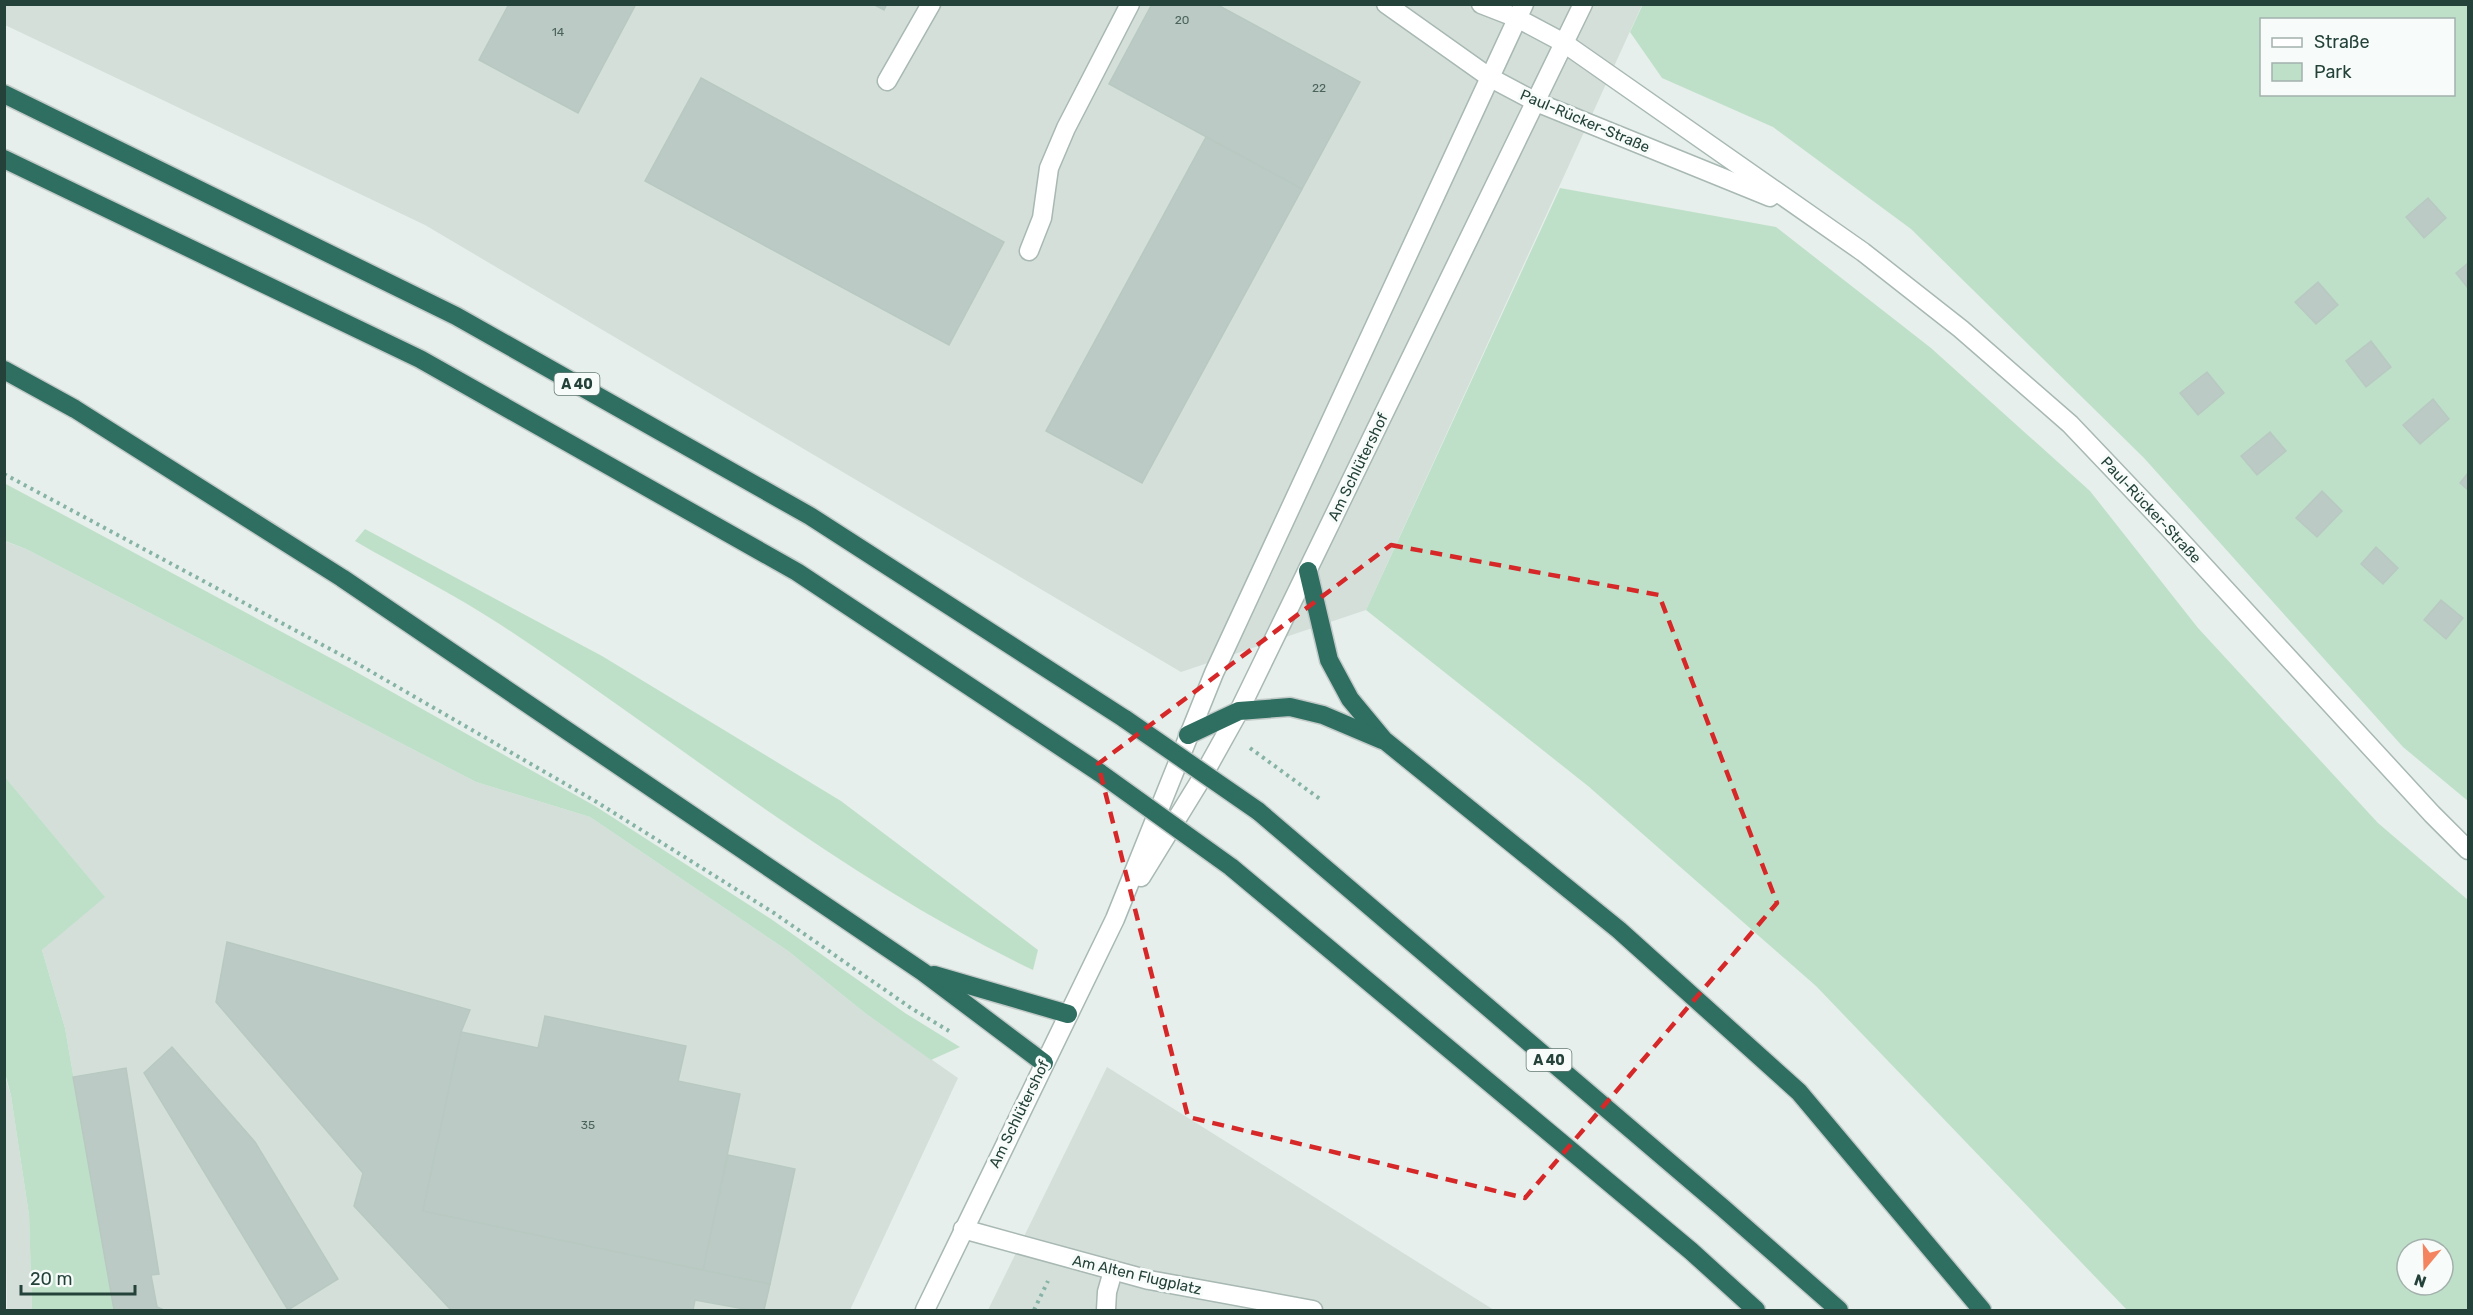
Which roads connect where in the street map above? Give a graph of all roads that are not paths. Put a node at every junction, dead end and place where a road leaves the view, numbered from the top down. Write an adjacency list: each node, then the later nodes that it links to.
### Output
1 (931, 4): 9 (street)
2 (1130, 4): 14 (street)
3 (1386, 4): 8 (street, Paul-Rücker-Straße)
4 (1482, 4): 6 (street, Paul-Rücker-Straße)
5 (1583, 4): 7 (street, Am Schlütershof)
6 (1520, 11): 7 (street, Paul-Rücker-Straße); 8 (street, Am Schlütershof)
7 (1564, 43): 11 (street, Am Schlütershof); 13 (street, Paul-Rücker-Straße)
8 (1490, 77): 11 (street, Paul-Rücker-Straße); 18 (street, Am Schlütershof)
9 (887, 81)
10 (4, 94): 31 (highway, A 40, bridge)
11 (1536, 102): 13 (street, Paul-Rücker-Straße); 16 (street, Am Schlütershof)
12 (4, 159): 30 (highway, bridge)
13 (1799, 209): 20 (street, Paul-Rücker-Straße)
14 (1029, 251)
15 (4, 370): 22 (highway)
16 (1308, 571): 17 (street, Am Schlütershof); 19 (highway)
17 (1239, 711): 18 (highway); 19 (highway); 21 (street, Am Schlütershof)
18 (1188, 735): 21 (street, Am Schlütershof)
19 (1383, 740): 32 (highway)
20 (2469, 850)
21 (1115, 919): 23 (street, Am Schlütershof)
22 (923, 972): 23 (highway); 24 (highway)
23 (1068, 1014): 24 (street, Am Schlütershof)
24 (1044, 1063): 25 (street, Am Schlütershof)
25 (963, 1229): 26 (street, Am Alten Flugplatz); 27 (street, Am Schlütershof)
26 (1113, 1271): 28 (street); 29 (street, Am Alten Flugplatz)
27 (925, 1311)
28 (1106, 1311)
29 (1313, 1311)
30 (1756, 1311)
31 (1839, 1311)
32 (1982, 1311)

